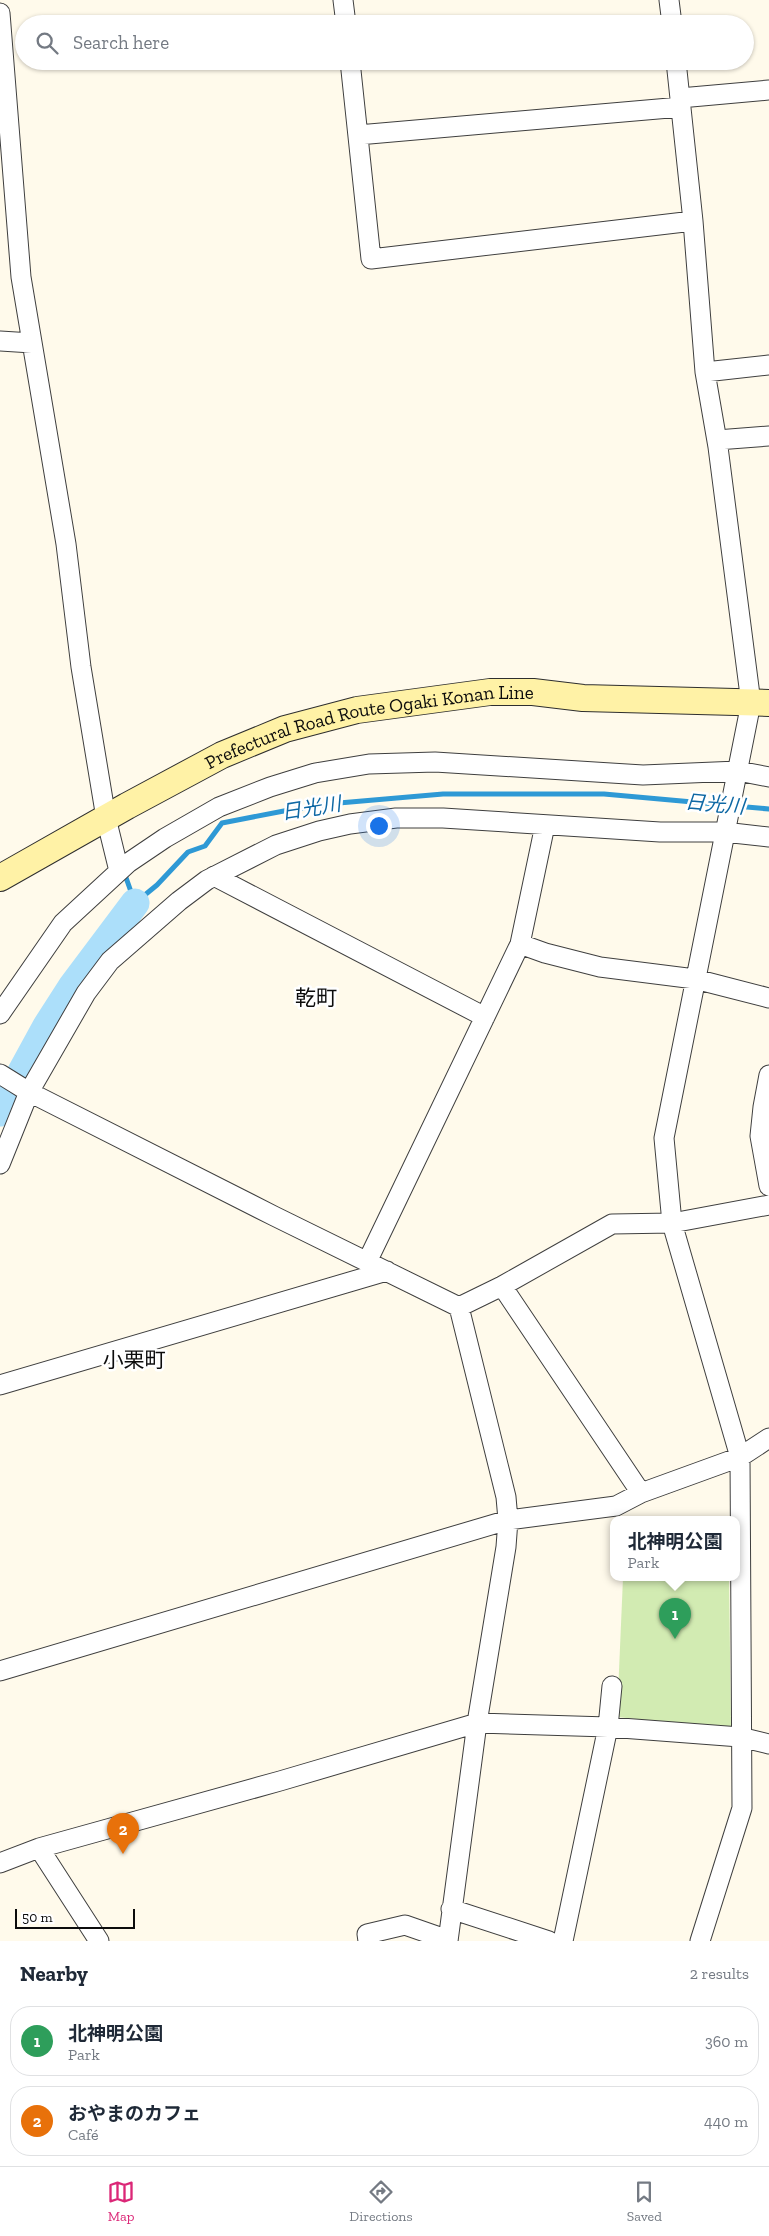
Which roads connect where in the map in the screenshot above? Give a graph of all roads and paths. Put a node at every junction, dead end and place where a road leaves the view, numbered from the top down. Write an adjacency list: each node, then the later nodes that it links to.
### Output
1 (343, 0): 4 (street)
2 (669, 0): 5 (street)
3 (0, 13): 13 (street)
4 (345, 15)
5 (671, 15)
6 (351, 70): 10 (street)
7 (677, 70): 9 (street)
8 (769, 90): 9 (street)
9 (681, 103): 10 (street); 11 (street)
10 (358, 135): 11 (street)
11 (693, 221): 15 (street)
12 (0, 341): 13 (street)
13 (32, 343): 21 (street)
14 (769, 365): 15 (street)
15 (705, 372): 17 (street)
16 (769, 436): 17 (street)
17 (717, 440): 18 (street)
18 (760, 703): 19 (street); 21 (main road, Prefectural Road Route Ogaki Konan Line)
19 (738, 774): 20 (street); 23 (street); 25 (street)
20 (769, 777)
21 (106, 818): 25 (street); 27 (main road, Prefectural Road Route Ogaki Konan Line)
22 (546, 825): 23 (street); 26 (street); 28 (street)
23 (724, 830): 24 (street); 29 (street)
24 (769, 837)
25 (119, 871): 31 (street)
26 (214, 876): 32 (street); 35 (street)
27 (0, 878)
28 (520, 944): 29 (street); 32 (street)
29 (695, 979): 30 (street); 40 (street)
30 (769, 998)
31 (0, 1014)
32 (485, 1017): 41 (street)
33 (0, 1074): 35 (street)
34 (769, 1075): 36 (street)
35 (27, 1091): 37 (street); 41 (street)
36 (766, 1108): 38 (street)
37 (0, 1164)
38 (769, 1186)
39 (769, 1205): 40 (street)
40 (672, 1223): 43 (street); 47 (street)
41 (367, 1262): 42 (street)
42 (387, 1272): 44 (street); 45 (street)
43 (502, 1286): 44 (street); 48 (street)
44 (459, 1307): 49 (street)
45 (0, 1385)
46 (769, 1438): 47 (street)
47 (740, 1457): 48 (street); 54 (street)
48 (641, 1493): 49 (street)
49 (508, 1520): 50 (street); 52 (street)
50 (0, 1671)
51 (612, 1686): 53 (street)
52 (477, 1722): 53 (street); 56 (street); 58 (street)
53 (608, 1727): 54 (street); 63 (street)
54 (740, 1737): 55 (street); 64 (street)
55 (769, 1744)
56 (39, 1848): 57 (street); 59 (street)
57 (0, 1863)
58 (451, 1910): 61 (street); 62 (street)
59 (99, 1941)
60 (368, 1941): 61 (street)
61 (448, 1941)
62 (549, 1941)
63 (563, 1941)
64 (700, 1941)

